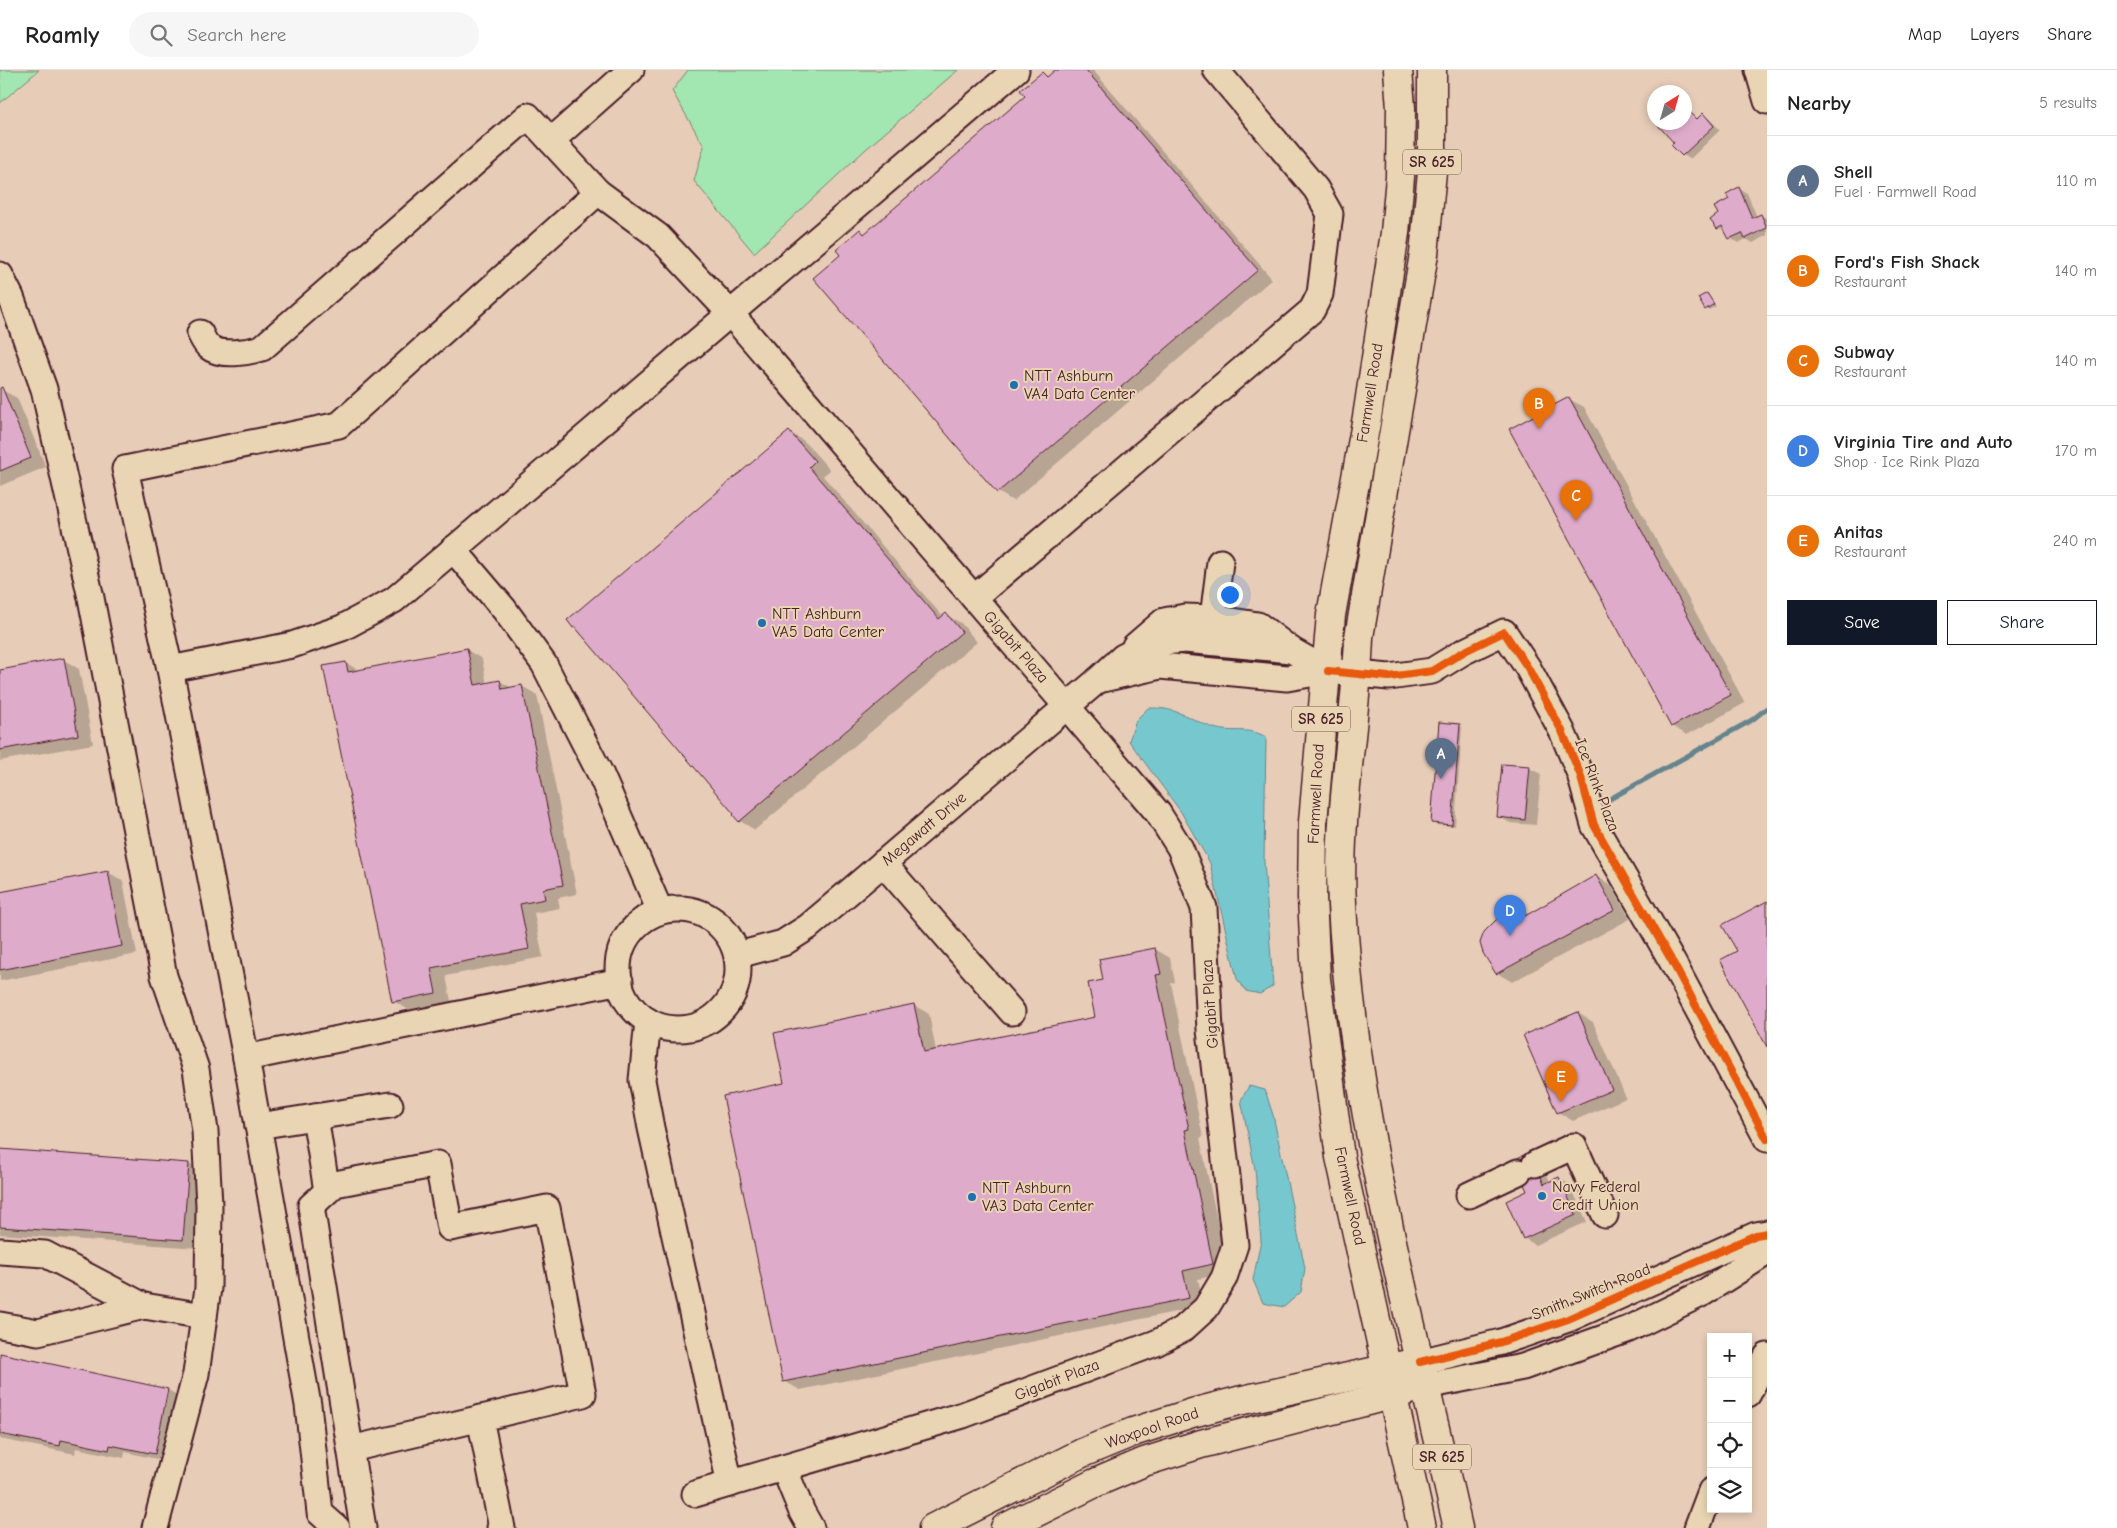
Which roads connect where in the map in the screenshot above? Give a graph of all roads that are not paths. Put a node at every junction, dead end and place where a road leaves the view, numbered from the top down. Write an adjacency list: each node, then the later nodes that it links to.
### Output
1 (631, 70): 8 (street)
2 (1016, 70): 11 (street)
3 (1216, 70): 15 (street)
4 (1398, 70): 22 (main road, Farmwell Road / SR 625)
5 (1432, 70): 23 (main road, Farmwell Road / SR 625)
6 (1758, 70): 7 (street)
7 (1767, 101)
8 (550, 141): 9 (street, Gigabit Plaza); 12 (street, Gigabit Plaza)
9 (598, 192): 11 (street, Gigabit Plaza); 20 (street)
10 (0, 275): 44 (street)
11 (730, 313): 13 (street); 15 (street, Gigabit Plaza)
12 (200, 333)
13 (453, 549): 20 (street); 27 (street)
14 (1220, 562): 16 (street)
15 (974, 598): 25 (street, Gigabit Plaza)
16 (1213, 618): 17 (street); 18 (street); 19 (street)
17 (1210, 642): 18 (street); 19 (street); 21 (street)
18 (1291, 650): 22 (street)
19 (1123, 657): 24 (street, Megawatt Drive)
20 (170, 669): 32 (street)
21 (1207, 670): 22 (street); 24 (street)
22 (1328, 671): 23 (street, Ice Rink Plaza); 47 (main road, Farmwell Road / SR 625)
23 (1358, 673): 36 (street, Ice Rink Plaza); 48 (main road, Farmwell Road / SR 625)
24 (1098, 680): 25 (street, Megawatt Drive)
25 (1068, 706): 26 (street, Megawatt Drive); 53 (street, Gigabit Plaza)
26 (883, 863): 28 (street, Megawatt Drive); 30 (street)
27 (660, 910): 28 (street); 29 (street)
28 (738, 955): 31 (street)
29 (620, 982): 31 (street); 32 (street)
30 (1012, 1012)
31 (648, 1021): 54 (street)
32 (246, 1058): 35 (street)
33 (390, 1105): 34 (street)
34 (315, 1117): 35 (street); 37 (street)
35 (258, 1126): 58 (street)
36 (1767, 1139)
37 (327, 1191): 51 (street); 52 (street)
38 (1469, 1195): 39 (street)
39 (1605, 1215)
40 (1767, 1233): 48 (street, Smith Switch Road)
41 (0, 1251): 43 (street)
42 (1767, 1252): 48 (street)
43 (144, 1306): 44 (street); 45 (street)
44 (204, 1316): 57 (street)
45 (0, 1325)
46 (1767, 1356): 49 (street)
47 (1386, 1367): 48 (main road, Waxpool Road); 50 (main road, SR 625); 62 (main road, Waxpool Road)
48 (1423, 1374): 50 (main road, Waxpool Road); 65 (main road, SR 625)
49 (1752, 1386)
50 (1392, 1394): 63 (main road, Waxpool Road); 64 (main road, SR 625)
51 (480, 1418): 52 (street); 60 (street)
52 (351, 1449): 59 (street)
53 (784, 1468): 54 (street, Gigabit Plaza); 61 (street)
54 (730, 1484): 55 (street, Gigabit Plaza)
55 (695, 1494)
56 (1707, 1502): 66 (street)
57 (155, 1528)
58 (337, 1528)
59 (363, 1528)
60 (500, 1528)
61 (811, 1528)
62 (933, 1528)
63 (1005, 1528)
64 (1422, 1528)
65 (1458, 1528)
66 (1697, 1528)

